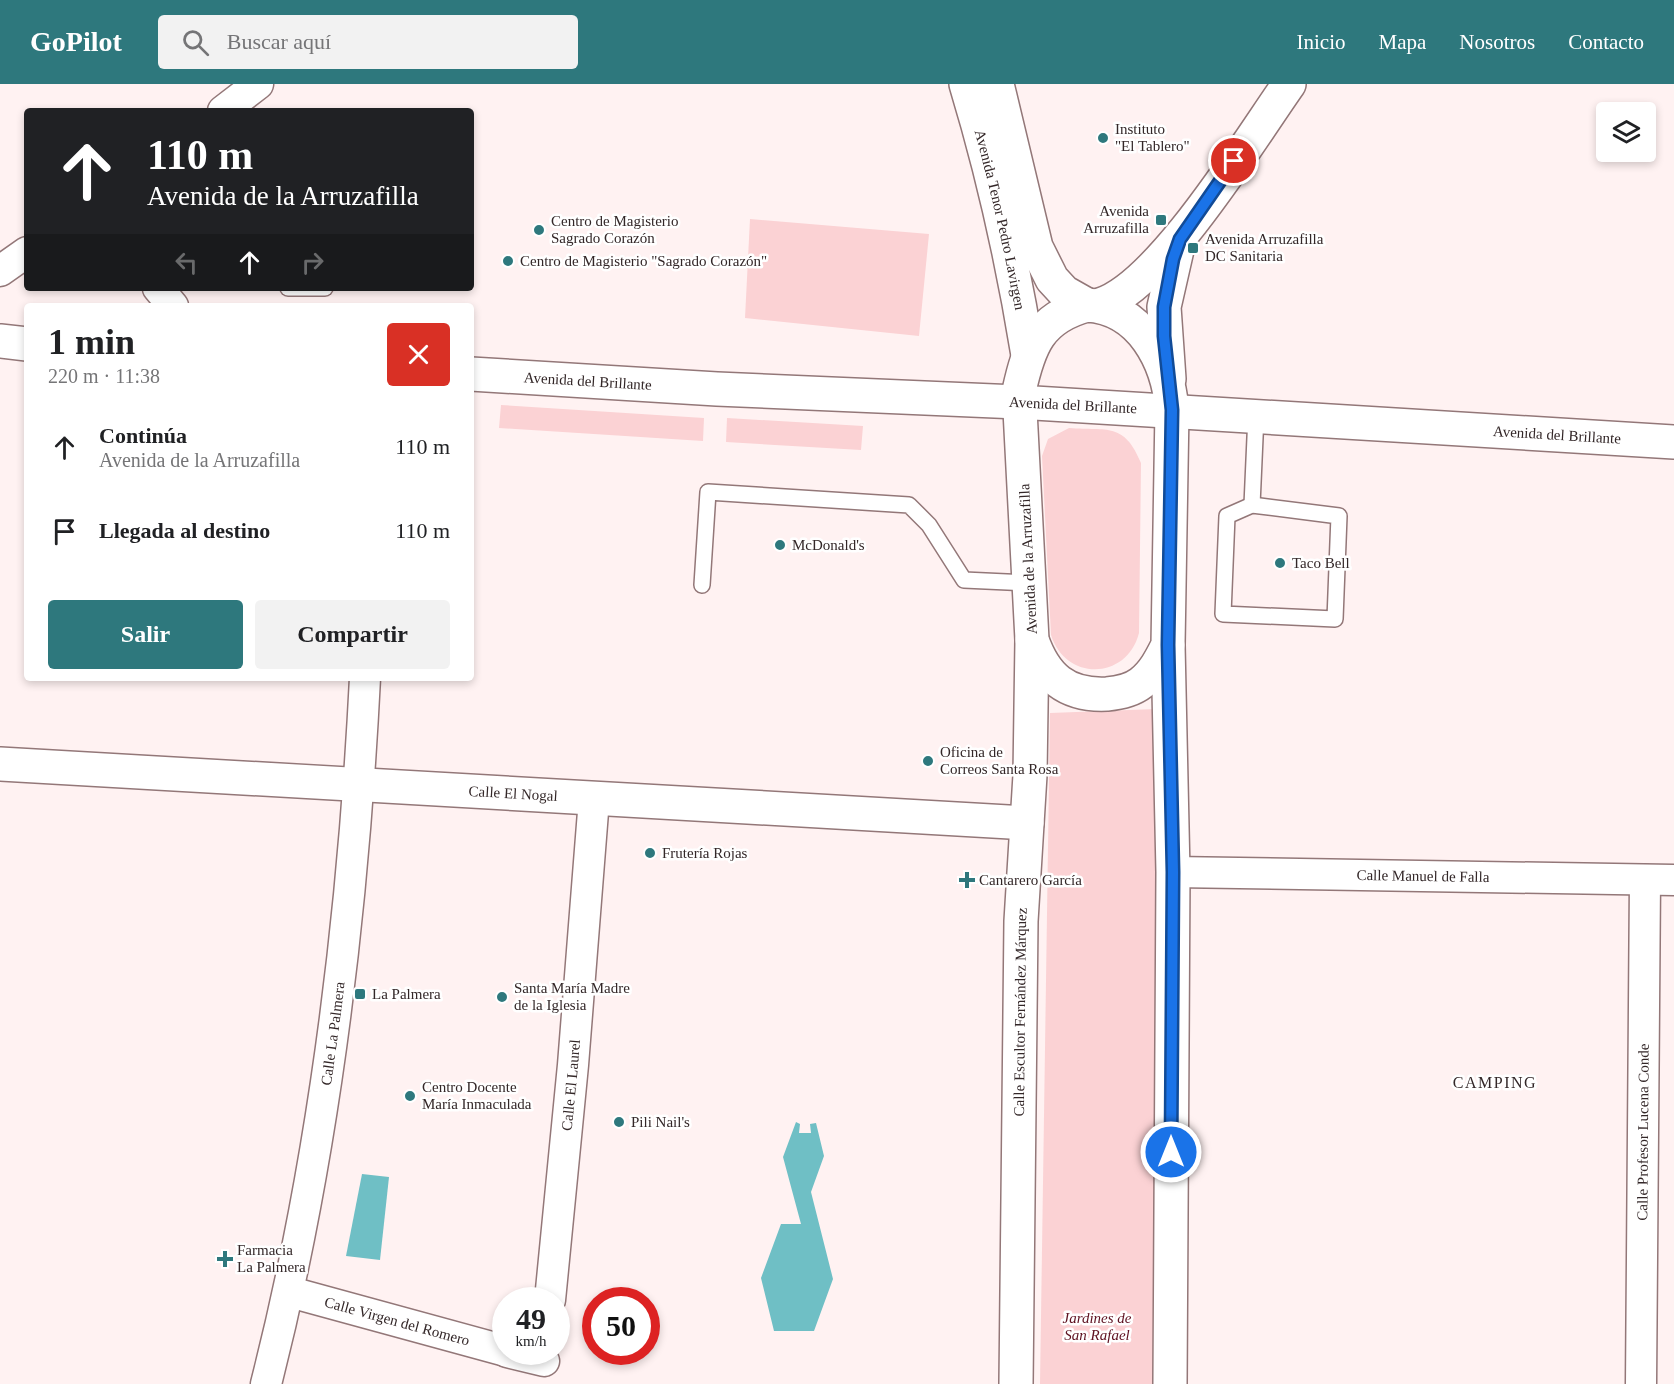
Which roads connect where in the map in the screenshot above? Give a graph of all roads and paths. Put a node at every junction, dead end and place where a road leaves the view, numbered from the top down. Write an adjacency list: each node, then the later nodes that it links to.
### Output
1 (258, 84): 5 (street)
2 (966, 84): 14 (main road, Avenida Tenor Pedro Lavirgen)
3 (997, 84): 11 (main road, Avenida Tenor Pedro Lavirgen)
4 (1289, 84): 6 (main road, Avenida de la Arruzafilla)
5 (234, 108)
6 (1180, 239): 11 (main road, Avenida de la Arruzafilla); 17 (main road, Avenida de la Arruzafilla)
7 (24, 254): 8 (street)
8 (0, 271)
9 (160, 291): 10 (street)
10 (170, 303)
11 (1094, 305): 14 (main road, Avenida de la Arruzafilla); 17 (main road, Avenida de la Arruzafilla)
12 (0, 341): 13 (main road)
13 (24, 344)
14 (1028, 355): 16 (main road, Avenida de la Arruzafilla)
15 (474, 374): 16 (main road, Avenida del Brillante)
16 (1018, 402): 17 (main road, Avenida del Brillante); 21 (main road, Avenida de la Arruzafilla)
17 (1171, 403): 18 (main road, Avenida del Brillante); 24 (main road, Avenida de la Arruzafilla)
18 (1256, 415): 19 (main road, Avenida del Brillante); 20 (lane)
19 (1674, 442)
20 (1252, 505): 20 (lane)
21 (1029, 583): 22 (lane); 23 (main road, Avenida de la Arruzafilla)
22 (702, 585)
23 (1032, 640): 24 (main road, Avenida de la Arruzafilla); 29 (main road, Calle Escultor Fernández Márquez)
24 (1168, 645): 30 (main road)
25 (365, 681): 27 (street, Calle La Palmera)
26 (0, 765): 27 (main road, Calle El Nogal)
27 (359, 785): 28 (main road, Calle El Nogal); 33 (street, Calle La Palmera)
28 (594, 799): 29 (main road, Calle El Nogal); 32 (street, Calle El Laurel)
29 (1027, 823): 36 (main road, Calle Escultor Fernández Márquez)
30 (1173, 872): 31 (street, Calle Manuel de Falla); 37 (main road)
31 (1660, 880): 38 (street, Calle Profesor Lucena Conde)
32 (551, 1287)
33 (290, 1292): 34 (street, Calle Virgen del Romero); 35 (street, Calle La Palmera)
34 (492, 1347)
35 (266, 1384)
36 (1016, 1384)
37 (1170, 1384)
38 (1641, 1384)

